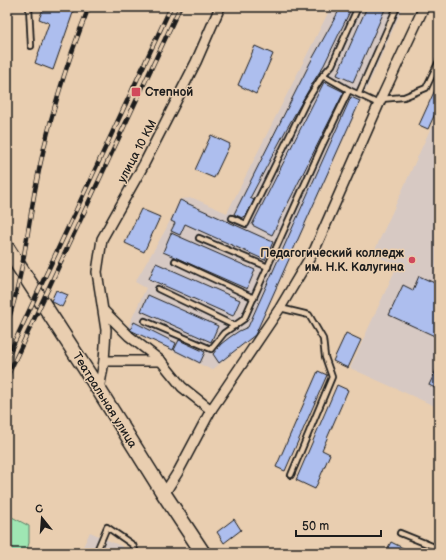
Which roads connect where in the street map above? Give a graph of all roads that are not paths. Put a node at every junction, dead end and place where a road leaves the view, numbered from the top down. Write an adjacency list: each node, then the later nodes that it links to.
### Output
1 (29, 7): 6 (lane)
2 (220, 7): 20 (street, улица 10 КМ)
3 (358, 7): 8 (lane)
4 (397, 7): 10 (lane)
5 (424, 7): 11 (street)
6 (31, 46)
7 (439, 61): 11 (lane)
8 (323, 75): 9 (lane); 12 (lane)
9 (349, 90): 10 (lane); 16 (lane)
10 (359, 93): 11 (lane)
11 (380, 102): 19 (street)
12 (232, 218)
13 (199, 238): 16 (lane)
14 (7, 248): 25 (main road, Театральная улица)
15 (175, 261): 18 (lane)
16 (268, 266): 18 (lane)
17 (158, 289): 22 (lane)
18 (254, 298): 22 (lane)
19 (280, 308): 26 (street); 27 (lane)
20 (104, 311): 23 (street, улица 10 КМ); 24 (street)
21 (145, 321): 22 (lane)
22 (235, 326)
23 (104, 361): 24 (street); 25 (street, улица 10 КМ)
24 (161, 361): 26 (street)
25 (99, 390): 28 (main road, Театральная улица)
26 (211, 410): 28 (street)
27 (291, 476)
28 (164, 494): 33 (main road, Театральная улица)
29 (400, 533): 30 (lane)
30 (439, 544)
31 (96, 553): 32 (lane)
32 (136, 553)
33 (203, 553)

